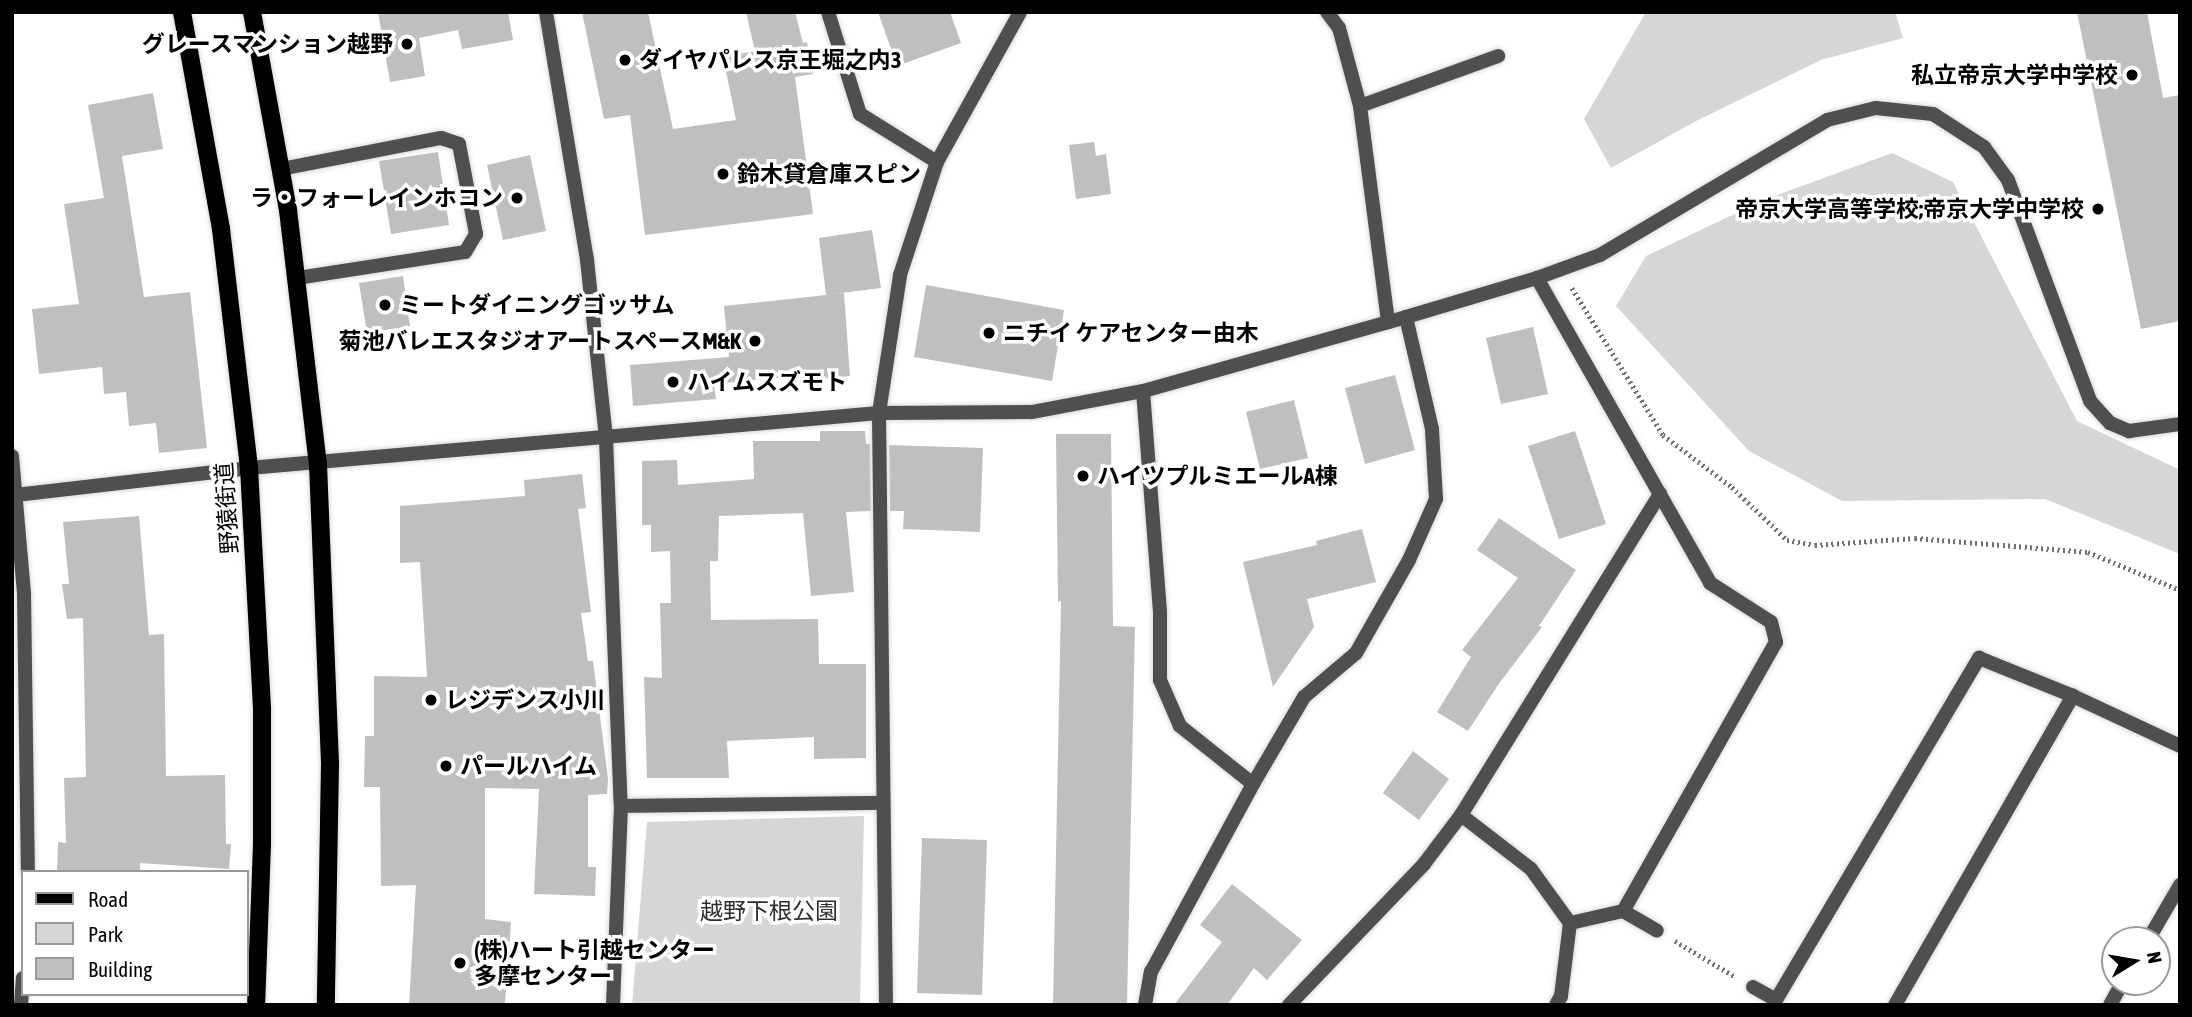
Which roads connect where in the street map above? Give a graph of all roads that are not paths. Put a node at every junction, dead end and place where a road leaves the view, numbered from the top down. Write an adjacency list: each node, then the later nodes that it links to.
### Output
1 (182, 12): 21 (main road, 野猿街道)
2 (252, 12): 10 (main road)
3 (546, 12): 18 (street)
4 (828, 12): 9 (street)
5 (1020, 12): 9 (street)
6 (1327, 12): 8 (street)
7 (1498, 55): 8 (street)
8 (1360, 106): 14 (street)
9 (937, 162): 16 (street)
10 (281, 169): 11 (main road); 11 (street)
11 (296, 278): 20 (main road)
12 (1537, 278): 13 (street); 17 (street); 22 (street)
13 (1406, 317): 14 (street); 26 (street)
14 (1388, 322): 15 (street)
15 (1143, 391): 16 (street); 26 (street)
16 (879, 413): 18 (street); 27 (street)
17 (2180, 424)
18 (606, 439): 20 (street); 28 (street)
19 (12, 456): 23 (street)
20 (318, 464): 21 (street); 39 (main road)
21 (249, 468): 23 (street); 38 (main road, 野猿街道)
22 (1660, 494): 29 (street); 32 (street)
23 (16, 495): 30 (street)
24 (2073, 696): 25 (street); 37 (street); 45 (street)
25 (2180, 746)
26 (1253, 784): 42 (street)
27 (882, 803): 28 (street); 41 (street)
28 (621, 806): 40 (street)
29 (1461, 815): 33 (street); 43 (street)
30 (28, 870)
31 (2180, 885): 34 (street)
32 (1623, 911): 33 (street); 35 (street)
33 (1570, 923): 44 (street)
34 (2156, 926)
35 (1657, 931)
36 (1753, 986): 37 (street)
37 (1775, 1002)
38 (256, 1005)
39 (326, 1005)
40 (613, 1005)
41 (886, 1005)
42 (1145, 1005)
43 (1289, 1005)
44 (1556, 1005)
45 (1895, 1005)

